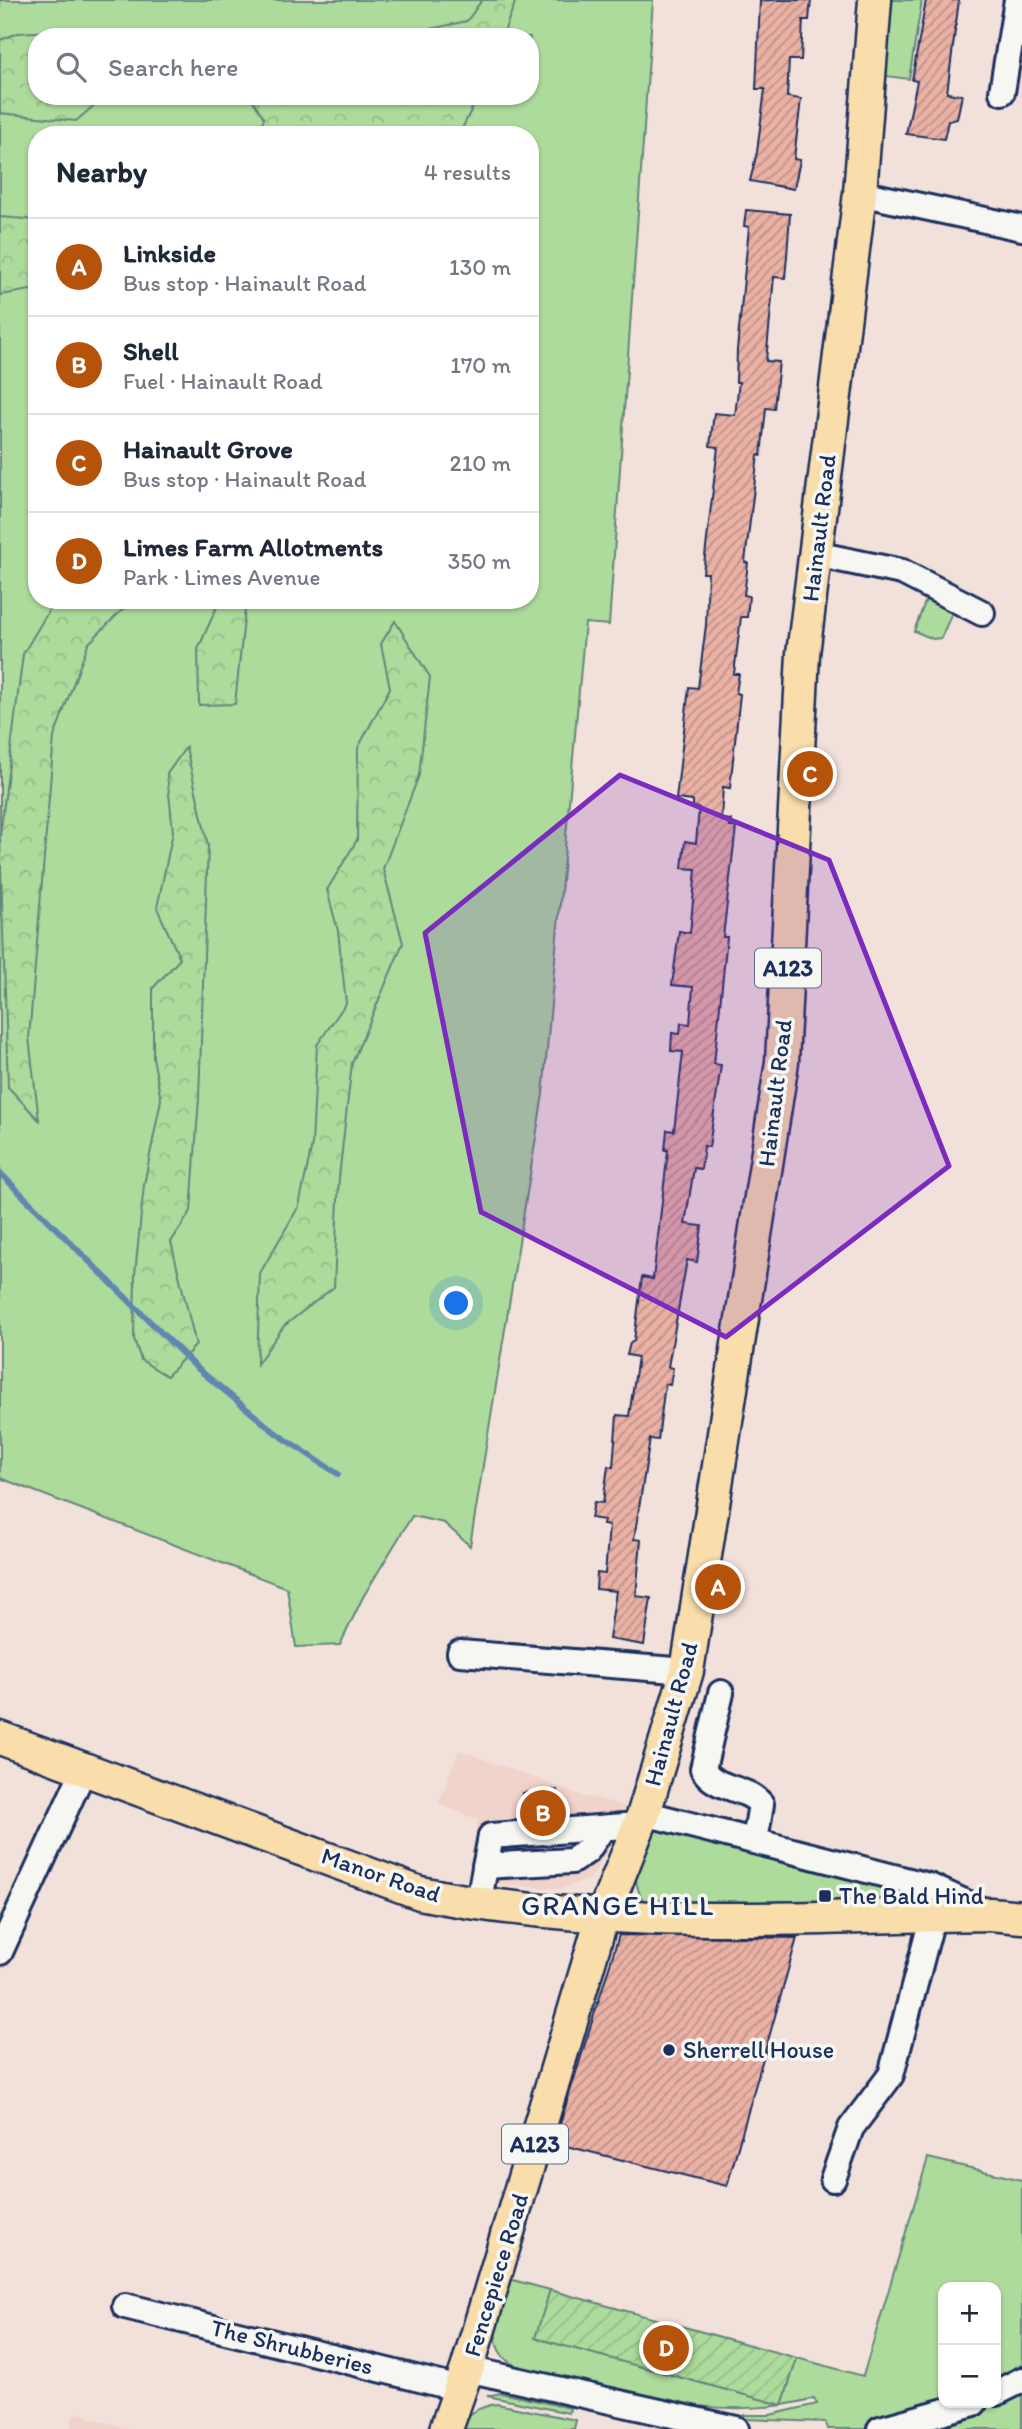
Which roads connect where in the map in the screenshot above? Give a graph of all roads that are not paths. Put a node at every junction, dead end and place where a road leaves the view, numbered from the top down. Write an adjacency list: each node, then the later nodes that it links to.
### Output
1 (875, 0): 4 (main road, Hainault Road / A123)
2 (1017, 0): 3 (street)
3 (1002, 92)
4 (860, 193): 5 (street); 6 (main road, Hainault Road / A123)
5 (1022, 228)
6 (816, 554): 7 (street); 9 (main road, Hainault Road / A123)
7 (982, 613)
8 (460, 1653): 9 (street)
9 (687, 1671): 13 (main road, Hainault Road / A123)
10 (721, 1693): 14 (street)
11 (0, 1738): 12 (main road, Manor Road)
12 (84, 1769): 15 (main road, Manor Road); 20 (street)
13 (641, 1819): 14 (street, Manor Road); 15 (street); 19 (main road, Hainault Road / A123)
14 (755, 1841): 16 (street, Manor Road)
15 (478, 1905): 19 (main road, Manor Road)
16 (990, 1914): 17 (main road, Manor Road); 18 (main road, Manor Road)
17 (933, 1915): 19 (main road, Manor Road); 21 (street)
18 (1022, 1917)
19 (602, 1918): 23 (main road, Fencepiece Road / A123)
20 (0, 1952)
21 (833, 2179)
22 (125, 2306): 23 (street, The Shrubberies)
23 (464, 2379): 27 (main road, Fencepiece Road / A123); 28 (street, The Shrubberies)
24 (1022, 2380): 25 (street)
25 (1001, 2390)
26 (956, 2408): 29 (street)
27 (446, 2429)
28 (736, 2429)
29 (880, 2429)

